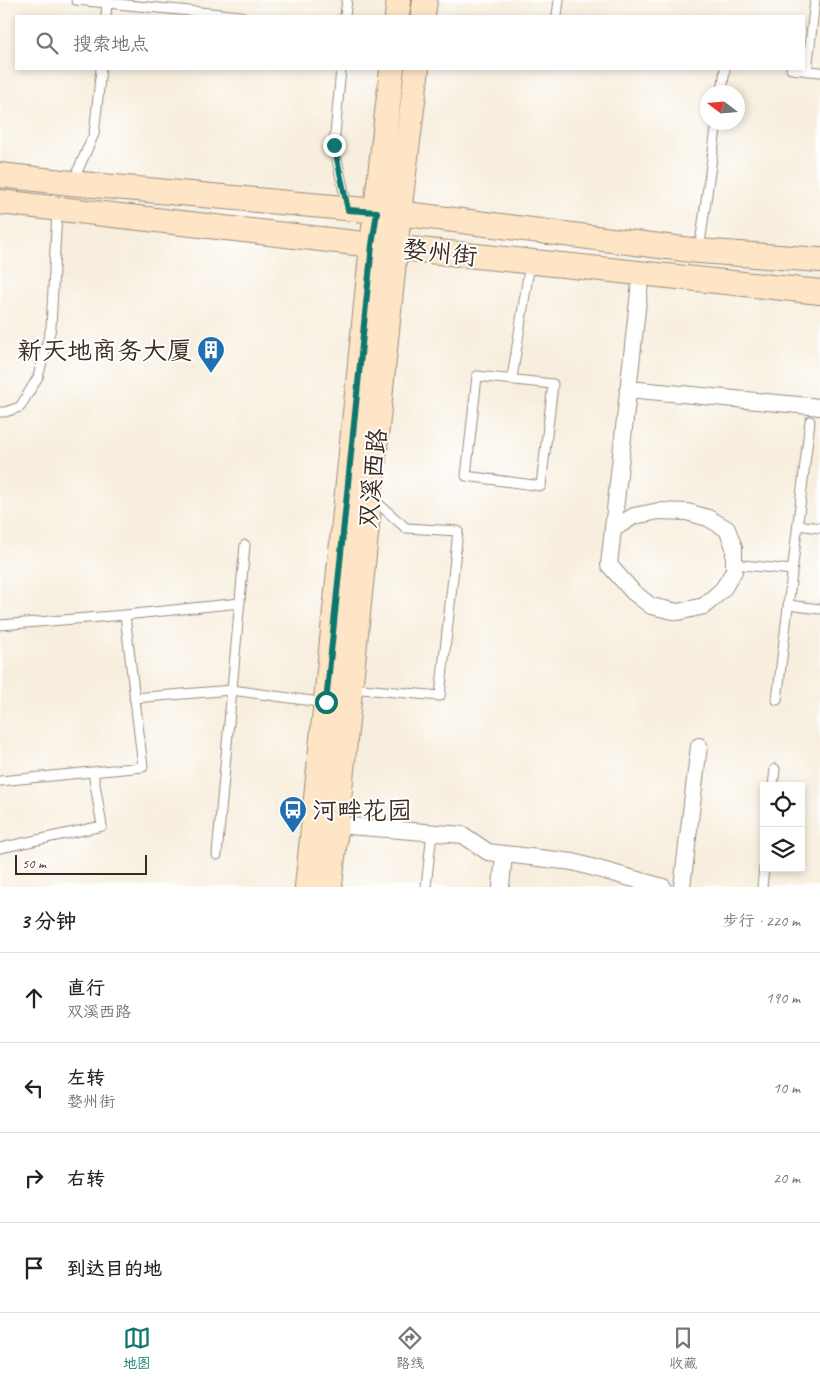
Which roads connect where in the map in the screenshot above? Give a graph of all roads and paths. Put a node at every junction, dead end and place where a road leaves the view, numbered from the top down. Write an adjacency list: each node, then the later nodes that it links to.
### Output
1 (76, 0): 7 (lane)
2 (346, 0): 10 (lane)
3 (399, 0): 11 (main road)
4 (425, 0): 12 (main road)
5 (560, 0): 13 (lane)
6 (815, 0): 19 (lane)
7 (107, 2): 8 (lane); 9 (lane)
8 (106, 15)
9 (231, 15)
10 (345, 15)
11 (397, 15)
12 (423, 15)
13 (558, 15)
14 (101, 70): 24 (lane)
15 (341, 70): 27 (lane)
16 (392, 70): 28 (main road, 双溪西路)
17 (417, 70): 28 (main road, 双溪西路)
18 (725, 70): 21 (lane)
19 (807, 70): 20 (lane)
20 (820, 72)
21 (723, 85)
22 (716, 130): 31 (lane)
23 (0, 175): 24 (main road, 婺州街)
24 (71, 183): 27 (main road, 婺州街)
25 (0, 202): 26 (main road, 婺州街)
26 (57, 209): 29 (main road, 婺州街); 39 (lane)
27 (348, 210): 28 (main road, 婺州街)
28 (388, 212): 29 (main road, 双溪西路); 30 (main road, 双溪西路); 31 (main road, 婺州街)
29 (372, 245): 30 (main road, 婺州街); 57 (main road, 双溪西路)
30 (396, 247): 33 (main road, 婺州街); 41 (main road, 双溪西路)
31 (699, 251): 32 (main road, 婺州街)
32 (820, 260)
33 (530, 262): 34 (main road, 婺州街); 36 (lane)
34 (641, 273): 35 (main road, 婺州街); 37 (street)
35 (820, 292)
36 (512, 378): 36 (lane)
37 (628, 389): 38 (street); 44 (street)
38 (820, 407)
39 (0, 412)
40 (810, 421): 42 (lane)
41 (370, 496): 53 (main road, 双溪西路); 53 (lane)
42 (798, 525): 43 (lane); 47 (lane)
43 (820, 528)
44 (613, 529): 46 (street); 46 (street)
45 (246, 545): 48 (lane)
46 (734, 564): 47 (lane)
47 (792, 570): 49 (lane)
48 (240, 603): 51 (lane); 54 (lane)
49 (788, 605): 50 (lane); 56 (lane)
50 (820, 608)
51 (125, 615): 52 (lane); 55 (lane)
52 (0, 625)
53 (350, 688): 63 (main road, 双溪西路)
54 (232, 690): 55 (lane); 57 (lane); 67 (lane)
55 (134, 698): 60 (lane)
56 (777, 700)
57 (326, 702): 69 (main road, 双溪西路)
58 (699, 746): 74 (street)
59 (775, 769): 62 (lane)
60 (93, 772): 61 (lane); 65 (lane)
61 (0, 781)
62 (773, 782)
63 (336, 825): 64 (street); 70 (main road, 双溪西路)
64 (432, 832): 66 (street); 71 (lane)
65 (0, 848)
66 (504, 854): 72 (street); 73 (street)
67 (217, 855)
68 (764, 872): 75 (lane)
69 (307, 887)
70 (330, 887)
71 (426, 887)
72 (501, 887)
73 (663, 887)
74 (682, 887)
75 (762, 887)

